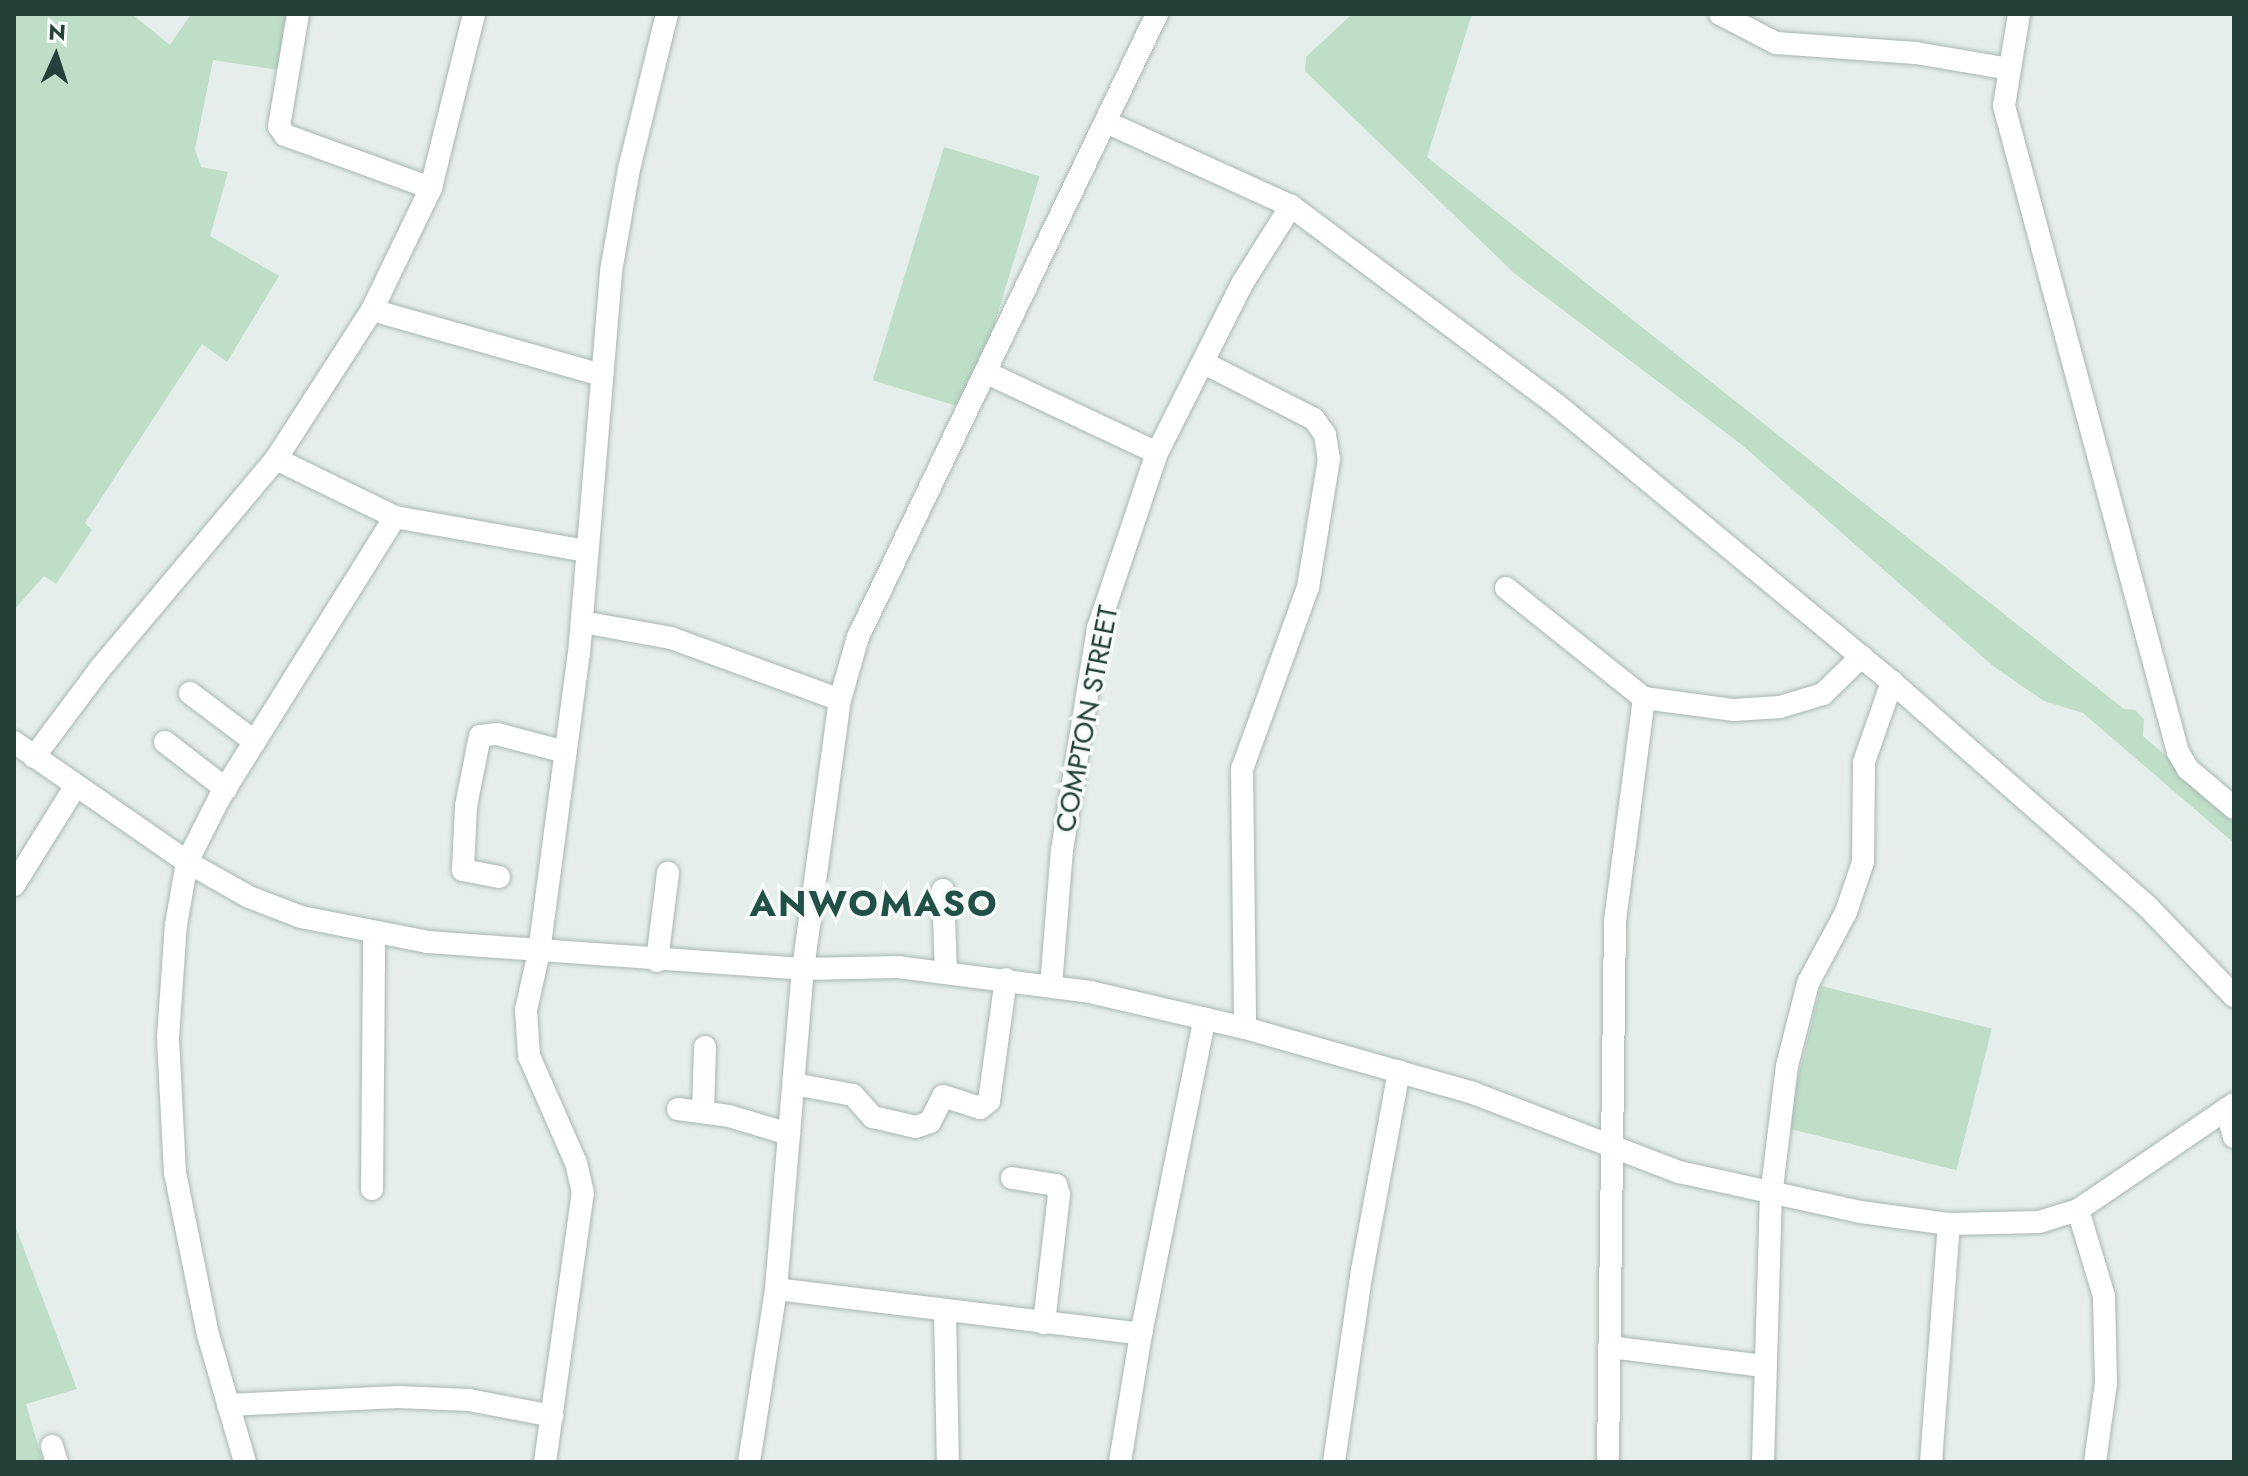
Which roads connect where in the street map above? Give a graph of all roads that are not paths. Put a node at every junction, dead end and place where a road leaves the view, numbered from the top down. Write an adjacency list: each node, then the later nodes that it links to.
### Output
1 (298, 14): 9 (street)
2 (474, 14): 9 (street)
3 (667, 14): 14 (street)
4 (1720, 14): 7 (street)
5 (2019, 14): 7 (street)
6 (1155, 16): 8 (street)
7 (2010, 69): 33 (street)
8 (1106, 122): 10 (street); 13 (street)
9 (431, 188): 11 (street)
10 (1291, 206): 12 (street, COMPTON STREET); 21 (street)
11 (372, 310): 14 (street); 16 (street)
12 (1204, 363): 15 (street, COMPTON STREET); 48 (street)
13 (985, 372): 15 (street); 25 (street)
14 (602, 375): 18 (street)
15 (1157, 453): 45 (street, COMPTON STREET)
16 (276, 459): 17 (street); 30 (street)
17 (395, 517): 18 (street); 28 (street)
18 (585, 551): 20 (street)
19 (1506, 588): 24 (street)
20 (582, 622): 25 (street); 29 (street)
21 (1862, 656): 22 (street); 24 (street)
22 (1892, 682): 46 (street); 60 (street)
23 (190, 693): 28 (street)
24 (1644, 698): 57 (street)
25 (840, 700): 42 (street)
26 (14, 742): 30 (street)
27 (165, 742): 32 (street)
28 (255, 742): 32 (street)
29 (565, 752): 36 (street); 40 (street)
30 (34, 757): 31 (street)
31 (75, 787): 34 (street); 37 (street)
32 (226, 789): 34 (street)
33 (2234, 808)
34 (187, 862): 39 (street); 69 (street)
35 (668, 873): 41 (street)
36 (499, 877)
37 (14, 885)
38 (943, 890): 43 (street)
39 (374, 935): 40 (street); 59 (street)
40 (539, 952): 41 (street); 70 (street)
41 (657, 961): 42 (street)
42 (803, 969): 43 (street); 51 (street)
43 (946, 972): 44 (street)
44 (1006, 979): 45 (street); 51 (street)
45 (1051, 986): 47 (street)
46 (2234, 996)
47 (1205, 1018): 48 (street); 66 (street)
48 (1245, 1028): 50 (street)
49 (705, 1047): 54 (street)
50 (1399, 1071): 57 (street); 76 (street)
51 (794, 1084): 55 (street)
52 (2230, 1107): 56 (street); 61 (street)
53 (678, 1109): 54 (street)
54 (703, 1111): 55 (street)
55 (789, 1134): 63 (street)
56 (2234, 1137)
57 (1614, 1151): 60 (street); 67 (street)
58 (1012, 1178): 65 (street)
59 (372, 1189)
60 (1771, 1196): 62 (street); 68 (street)
61 (2078, 1210): 62 (street); 80 (street)
62 (1949, 1224): 79 (street)
63 (776, 1289): 64 (street); 73 (street)
64 (945, 1312): 65 (street); 74 (street)
65 (1044, 1323): 66 (street)
66 (1141, 1334): 75 (street)
67 (1609, 1347): 68 (street); 77 (street)
68 (1763, 1366): 78 (street)
69 (228, 1405): 70 (street); 71 (street)
70 (552, 1416): 72 (street)
71 (245, 1462)
72 (545, 1462)
73 (749, 1462)
74 (948, 1462)
75 (1120, 1462)
76 (1334, 1462)
77 (1608, 1462)
78 (1763, 1462)
79 (1931, 1462)
80 (2095, 1462)

